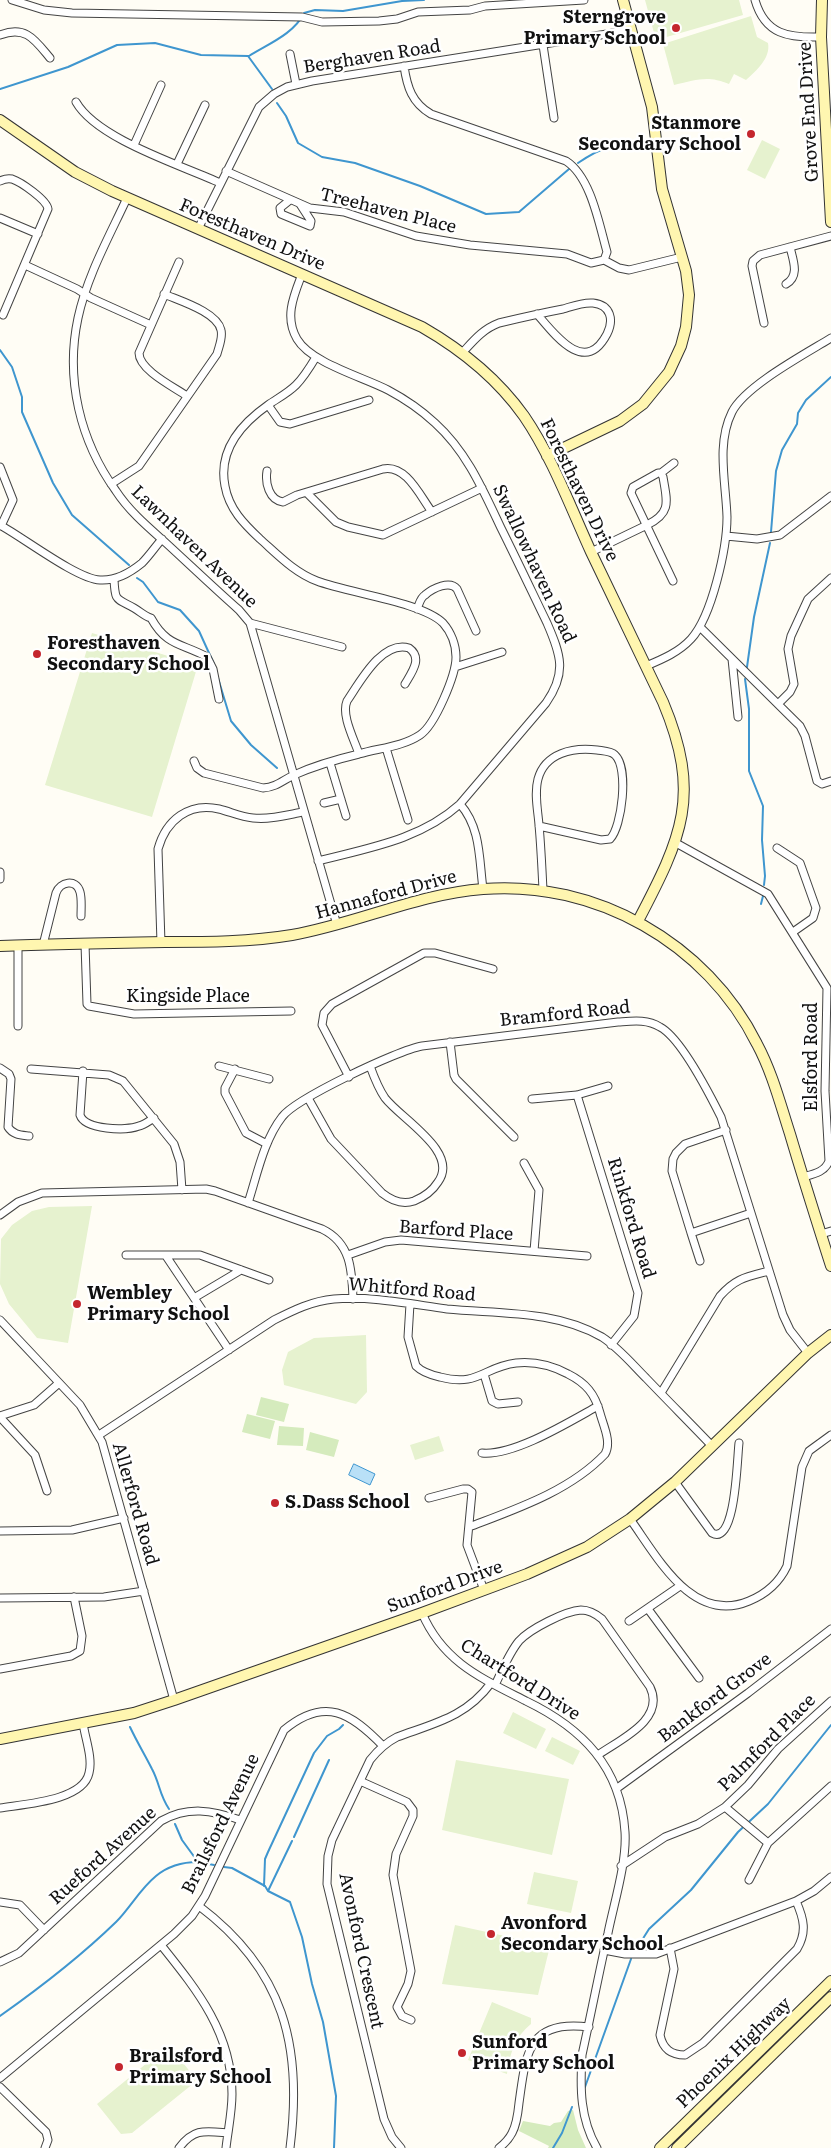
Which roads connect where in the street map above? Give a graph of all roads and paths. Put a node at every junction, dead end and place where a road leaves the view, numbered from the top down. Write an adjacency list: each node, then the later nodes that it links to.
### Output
1 (12, 0): 2 (street)
2 (584, 0)
3 (623, 0): 6 (street)
4 (755, 0): 8 (street)
5 (822, 0): 8 (street, Grove End Drive)
6 (632, 30): 9 (street, Berghaven Road); 34 (street)
7 (0, 36): 11 (street)
8 (821, 37): 19 (street, Grove End Drive)
9 (543, 46): 12 (street, Berghaven Road); 17 (street)
10 (290, 54): 13 (street)
11 (50, 58)
12 (404, 66): 13 (street, Berghaven Road); 35 (street)
13 (296, 84): 22 (street, Berghaven Road)
14 (161, 85): 20 (street)
15 (76, 102): 20 (street)
16 (205, 105): 21 (street)
17 (554, 118)
18 (0, 120): 25 (street, Foresthaven Drive)
19 (829, 141): 29 (street, Grove End Drive)
20 (134, 145): 21 (street)
21 (177, 164): 24 (street)
22 (226, 171): 24 (street, Berghaven Road); 26 (street, Treehaven Place)
23 (0, 181): 31 (street)
24 (220, 184): 30 (street, Berghaven Road)
25 (127, 198): 30 (street, Foresthaven Drive); 41 (street, Lawnhaven Avenue)
26 (290, 200): 27 (street, Treehaven Place); 27 (street)
27 (300, 204): 35 (street, Treehaven Place)
28 (0, 218): 31 (street)
29 (831, 222)
30 (198, 229): 38 (street, Foresthaven Drive)
31 (38, 234): 37 (street)
32 (831, 236): 33 (street)
33 (790, 247): 39 (street); 44 (street)
34 (682, 257): 35 (street); 52 (street)
35 (605, 259)
36 (178, 262): 40 (street)
37 (25, 265): 41 (street); 43 (street)
38 (302, 274): 47 (street, Foresthaven Drive); 48 (street, Swallowhaven Road)
39 (786, 284)
40 (164, 294): 45 (street); 49 (street)
41 (85, 295): 45 (street); 57 (street, Lawnhaven Avenue)
42 (537, 314): 42 (street); 47 (street)
43 (3, 315)
44 (764, 323)
45 (151, 325): 49 (street)
46 (831, 338): 64 (street)
47 (463, 352): 52 (street, Foresthaven Drive)
48 (316, 357): 51 (street); 58 (street, Swallowhaven Road)
49 (187, 396): 57 (street)
50 (369, 400): 51 (street)
51 (268, 405): 70 (street)
52 (547, 456): 66 (street, Foresthaven Drive)
53 (674, 463): 56 (street)
54 (0, 466): 63 (street)
55 (267, 471): 59 (street)
56 (661, 473): 62 (street); 62 (street)
57 (111, 484): 65 (street, Lawnhaven Avenue)
58 (482, 488): 61 (street); 91 (street, Swallowhaven Road)
59 (307, 493): 61 (street); 61 (street)
60 (831, 496): 64 (street)
61 (432, 512)
62 (647, 525): 66 (street); 69 (street)
63 (1, 526): 68 (street)
64 (726, 536): 72 (street)
65 (162, 539): 68 (street); 71 (street, Lawnhaven Avenue)
66 (591, 552): 77 (street, Foresthaven Drive)
67 (831, 578): 81 (street)
68 (114, 579): 80 (street)
69 (673, 581)
70 (418, 609): 73 (street); 78 (street)
71 (250, 623): 74 (street); 87 (street, Lawnhaven Avenue)
72 (700, 626): 76 (street); 77 (street)
73 (476, 631)
74 (342, 647)
75 (502, 652): 78 (street)
76 (732, 659): 81 (street); 82 (street)
77 (646, 666): 96 (street, Foresthaven Drive)
78 (455, 667): 83 (street)
79 (405, 684): 84 (street)
80 (219, 699)
81 (778, 704): 88 (street)
82 (738, 717)
83 (386, 748): 84 (street); 94 (street)
84 (359, 754): 86 (street)
85 (194, 761): 87 (street)
86 (330, 763): 87 (street); 89 (street)
87 (293, 775): 92 (street, Lawnhaven Avenue)
88 (831, 781)
89 (341, 798): 90 (street); 93 (street)
90 (324, 803)
91 (460, 804): 98 (street, Swallowhaven Road); 101 (street)
92 (303, 812): 98 (street, Lawnhaven Avenue); 107 (street)
93 (346, 816)
94 (408, 820)
95 (539, 826): 95 (street); 102 (street)
96 (676, 843): 104 (street, Foresthaven Drive); 106 (street, Elsford Road)
97 (777, 848): 106 (street)
98 (318, 862): 105 (street, Lawnhaven Avenue)
99 (0, 872): 100 (street)
100 (0, 879)
101 (483, 889): 102 (street, Hannaford Drive); 105 (street, Hannaford Drive)
102 (543, 890): 104 (street, Hannaford Drive)
103 (81, 916): 110 (street)
104 (638, 921): 134 (street, Hannaford Drive)
105 (337, 925): 107 (street, Hannaford Drive)
106 (793, 932): 134 (street, Elsford Road)
107 (161, 942): 108 (street, Hannaford Drive)
108 (85, 944): 110 (street, Hannaford Drive); 113 (street, Kingside Place)
109 (18, 945): 110 (street, Hannaford Drive); 111 (street, Hannaford Drive); 114 (street)
110 (44, 945)
111 (0, 946)
112 (493, 969): 122 (street)
113 (291, 1012)
114 (18, 1026)
115 (450, 1042): 117 (street, Bramford Road); 129 (street, Bramford Road); 131 (street)
116 (221, 1066): 120 (street)
117 (370, 1066): 122 (street, Bramford Road); 126 (street)
118 (0, 1068): 130 (street)
119 (31, 1069): 121 (street)
120 (235, 1070): 123 (street); 132 (street)
121 (83, 1071): 128 (street); 128 (street)
122 (349, 1077): 126 (street, Bramford Road)
123 (266, 1079)
124 (608, 1086): 125 (street)
125 (577, 1095): 127 (street); 156 (street, Rinkford Road)
126 (308, 1098): 132 (street, Bramford Road)
127 (532, 1099)
128 (154, 1118): 135 (street)
129 (726, 1130): 137 (street, Bramford Road); 139 (street)
130 (29, 1136)
131 (514, 1137)
132 (268, 1144): 136 (street, Bramford Road)
133 (524, 1163): 141 (street, Barford Place)
134 (803, 1177): 140 (street, Hannaford Drive)
135 (182, 1190): 136 (street); 138 (street)
136 (248, 1202): 143 (street)
137 (751, 1213): 139 (street); 149 (street, Bramford Road)
138 (0, 1215)
139 (691, 1232): 146 (street)
140 (826, 1232): 147 (street, Hannaford Drive)
141 (534, 1252): 143 (street, Barford Place); 145 (street, Barford Place)
142 (126, 1255): 144 (street)
143 (348, 1255): 152 (street)
144 (166, 1256): 148 (street); 151 (street)
145 (587, 1256)
146 (700, 1261)
147 (831, 1266)
148 (241, 1270): 150 (street); 151 (street)
149 (769, 1271): 158 (street, Bramford Road); 161 (street)
150 (269, 1280)
151 (194, 1298): 157 (street)
152 (353, 1299): 153 (street, Whitford Road); 157 (street, Whitford Road)
153 (410, 1304): 156 (street, Whitford Road); 159 (street)
154 (0, 1320): 160 (street, Allerford Road)
155 (831, 1335): 158 (street, Sunford Drive)
156 (612, 1345): 161 (street, Whitford Road)
157 (229, 1350): 166 (street, Whitford Road)
158 (808, 1353): 168 (street, Sunford Drive)
159 (484, 1374): 162 (street); 163 (street)
160 (59, 1383): 164 (street); 166 (street, Allerford Road)
161 (661, 1393): 168 (street, Whitford Road)
162 (518, 1402)
163 (598, 1406): 169 (street); 175 (street)
164 (0, 1416): 171 (street)
165 (831, 1434): 177 (street)
166 (99, 1435): 173 (street, Allerford Road)
167 (739, 1443): 170 (street)
168 (712, 1446): 170 (street, Sunford Drive)
169 (482, 1452)
170 (676, 1482): 174 (street, Sunford Drive)
171 (47, 1490)
172 (429, 1498): 175 (street)
173 (124, 1518): 176 (street); 179 (street, Allerford Road)
174 (630, 1519): 177 (street); 178 (street, Sunford Drive)
175 (469, 1527): 178 (street)
176 (0, 1531)
177 (680, 1586): 182 (street)
178 (484, 1590): 183 (street, Sunford Drive)
179 (144, 1591): 180 (street); 189 (street, Allerford Road)
180 (74, 1597): 181 (street); 186 (street)
181 (0, 1598)
182 (648, 1609): 184 (street); 187 (street)
183 (422, 1613): 188 (street, Chartford Drive); 189 (street, Sunford Drive)
184 (629, 1621)
185 (831, 1629): 197 (street, Bankford Grove)
186 (0, 1669)
187 (699, 1678)
188 (493, 1684): 193 (street, Avonford Crescent); 194 (street, Chartford Drive); 194 (street, Avonford Crescent)
189 (174, 1700): 191 (street, Sunford Drive)
190 (831, 1701): 198 (street, Palmford Place)
191 (82, 1723): 192 (street, Sunford Drive); 199 (street)
192 (0, 1739)
193 (382, 1746): 195 (street, Avonford Crescent); 200 (street, Brailsford Avenue)
194 (598, 1755): 197 (street, Chartford Drive)
195 (360, 1780): 215 (street); 225 (street, Avonford Crescent)
196 (831, 1786): 201 (street)
197 (616, 1789): 202 (street, Chartford Drive)
198 (725, 1807): 201 (street, Palmford Place); 202 (street, Palmford Place)
199 (0, 1808)
200 (240, 1820): 207 (street, Brailsford Avenue); 208 (street, Rueford Avenue)
201 (768, 1843): 204 (street)
202 (621, 1866): 211 (street, Chartford Drive)
203 (831, 1877): 205 (street)
204 (749, 1880)
205 (796, 1901): 210 (street); 210 (street)
206 (0, 1902): 208 (street)
207 (199, 1906): 209 (street, Brailsford Avenue); 224 (street)
208 (44, 1930): 212 (street, Rueford Avenue)
209 (160, 1945): 217 (street, Brailsford Avenue); 219 (street)
210 (670, 1948): 211 (street)
211 (604, 1950): 216 (street, Chartford Drive)
212 (0, 1962)
213 (831, 1981): 220 (street, Phoenix Highway)
214 (831, 1997): 229 (street, Phoenix Highway)
215 (411, 2020)
216 (588, 2027): 226 (street); 227 (street, Chartford Drive)
217 (0, 2078)
218 (0, 2087): 221 (street)
219 (228, 2133): 222 (street); 223 (street)
220 (670, 2138): 228 (street, Phoenix Highway); 229 (street)
221 (46, 2146)
222 (179, 2148)
223 (226, 2148)
224 (290, 2148)
225 (401, 2148)
226 (499, 2148)
227 (598, 2148)
228 (660, 2148)
229 (679, 2148)

